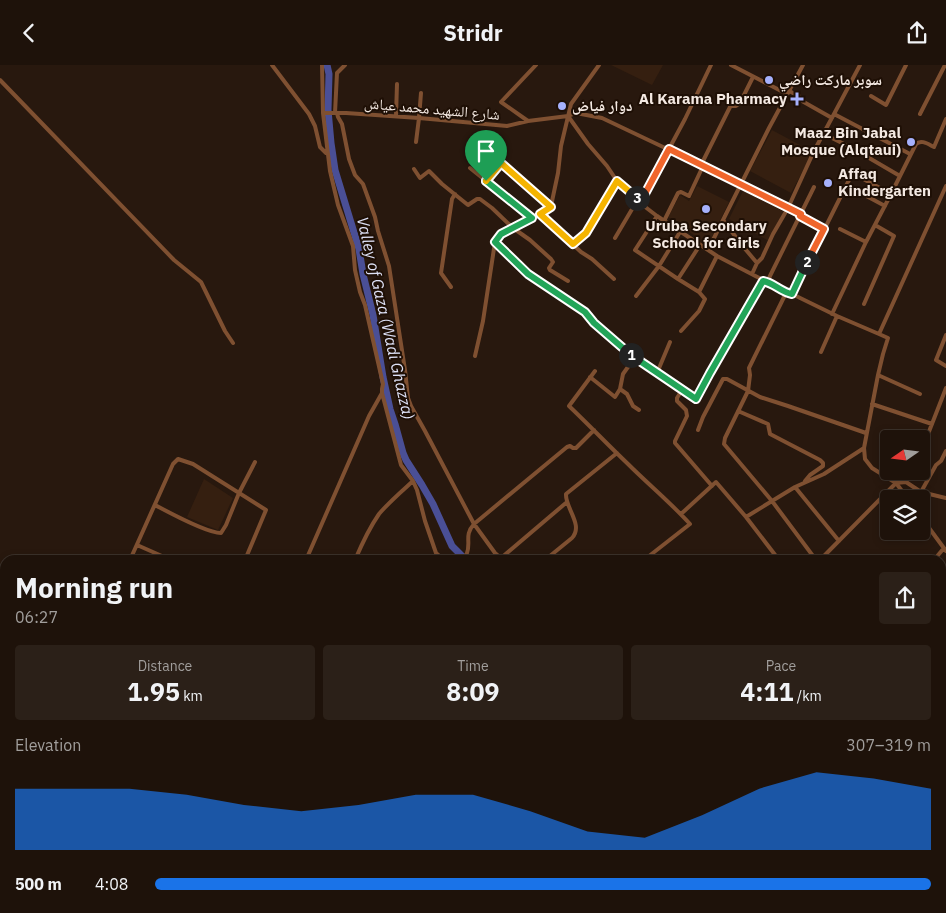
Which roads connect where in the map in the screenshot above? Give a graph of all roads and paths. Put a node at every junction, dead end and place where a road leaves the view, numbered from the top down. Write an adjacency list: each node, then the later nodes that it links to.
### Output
1 (272, 65): 30 (street)
2 (322, 65): 18 (street)
3 (345, 65): 18 (street)
4 (536, 65): 26 (street)
5 (599, 65): 22 (street)
6 (711, 65): 29 (street)
7 (731, 65): 12 (street)
8 (803, 65): 16 (street)
9 (860, 65): 19 (street)
10 (906, 65): 17 (street)
11 (945, 65): 20 (street)
12 (753, 77): 16 (street); 34 (street)
13 (0, 80): 87 (street)
14 (397, 84): 21 (street)
15 (421, 93): 23 (street)
16 (788, 93): 24 (street); 40 (street)
17 (871, 96)
18 (330, 113): 21 (street, شارع الشهيد محمد عياش); 30 (street); 131 (street)
19 (834, 114): 24 (street); 32 (street)
20 (920, 114)
21 (396, 116): 23 (street, شارع الشهيد محمد عياش)
22 (568, 116): 26 (street, شارع الشهيد محمد عياش); 29 (street, شارع الشهيد محمد عياش); 39 (street); 48 (street)
23 (419, 118): 26 (street, شارع الشهيد محمد عياش); 28 (street)
24 (832, 118): 27 (street)
25 (946, 119): 32 (street)
26 (528, 121)
27 (824, 134): 37 (street); 49 (street)
28 (416, 141)
29 (669, 149): 34 (street, شارع الشهيد محمد عياش); 46 (street)
30 (327, 153): 100 (street)
31 (489, 153): 33 (street)
32 (910, 154): 37 (street)
33 (501, 163): 38 (street); 48 (street)
34 (702, 165): 40 (street, شارع الشهيد محمد عياش); 55 (street)
35 (470, 168): 38 (street)
36 (414, 169): 44 (street)
37 (900, 176): 45 (street)
38 (486, 181): 53 (street)
39 (617, 181): 46 (street); 64 (street)
40 (740, 184): 49 (street, شارع الشهيد محمد عياش); 54 (street)
41 (946, 185): 84 (street)
42 (814, 187): 51 (street)
43 (859, 192): 47 (street)
44 (455, 194): 57 (street); 75 (street)
45 (891, 194): 47 (street); 58 (street)
46 (639, 201): 52 (street); 61 (street)
47 (885, 206): 56 (street)
48 (551, 207): 50 (street)
49 (788, 208): 51 (street, شارع الشهيد محمد عياش); 68 (street)
50 (540, 214): 53 (street); 64 (street)
51 (800, 215): 58 (street, شارع الشهيد محمد عياش); 74 (street)
52 (657, 216): 55 (street); 69 (street)
53 (532, 218): 57 (street)
54 (723, 220): 66 (street); 68 (street)
55 (664, 221): 60 (street)
56 (875, 225): 63 (street); 80 (street)
57 (513, 228): 62 (street); 73 (street)
58 (824, 229): 78 (street)
59 (840, 229): 63 (street)
60 (680, 232): 65 (street); 69 (street)
61 (615, 238)
62 (495, 242): 89 (street); 90 (street)
63 (866, 242): 81 (street)
64 (573, 244): 71 (street)
65 (700, 245): 66 (street); 72 (street)
66 (708, 250): 67 (street)
67 (717, 256): 70 (street); 76 (street)
68 (757, 263): 70 (street)
69 (658, 266): 72 (street); 79 (street)
70 (752, 274): 74 (street)
71 (614, 279)
72 (678, 279): 76 (street)
73 (568, 281)
74 (765, 281): 77 (street); 98 (street)
75 (451, 287)
76 (699, 292): 83 (street)
77 (786, 293): 78 (street); 99 (street)
78 (792, 294): 81 (street)
79 (636, 296)
80 (864, 304)
81 (832, 314): 82 (street)
82 (837, 316): 84 (street); 88 (street)
83 (681, 331)
84 (879, 333): 94 (street)
85 (946, 335): 91 (street)
86 (670, 342): 93 (street)
87 (233, 343)
88 (821, 352)
89 (475, 357)
90 (635, 357): 93 (street); 97 (street)
91 (946, 366)
92 (595, 371): 95 (street)
93 (658, 373): 98 (street)
94 (878, 375): 101 (street); 102 (street)
95 (590, 377): 97 (street); 106 (street)
96 (946, 388): 105 (street)
97 (620, 389): 103 (street)
98 (682, 390): 118 (street)
99 (748, 391): 104 (street); 107 (street); 109 (street)
100 (382, 393): 114 (street); 139 (street)
101 (920, 393)
102 (872, 404): 105 (street); 109 (street)
103 (639, 410)
104 (738, 411): 116 (street); 126 (street)
105 (932, 424): 108 (street)
106 (594, 430): 111 (street); 131 (street)
107 (698, 430)
108 (930, 430)
109 (866, 433): 110 (street)
110 (864, 448): 116 (street); 117 (street)
111 (617, 453): 127 (street); 129 (street)
112 (946, 453): 122 (street)
113 (254, 461): 123 (street)
114 (413, 481): 140 (street); 141 (street)
115 (906, 482): 117 (street); 121 (street)
116 (803, 483): 119 (street)
117 (896, 483): 120 (street); 133 (street)
118 (712, 486): 129 (street); 130 (street)
119 (795, 487): 126 (street); 133 (street)
120 (901, 490)
121 (918, 490)
122 (922, 490)
123 (240, 493): 128 (street); 128 (street); 138 (street)
124 (930, 494): 125 (street)
125 (946, 497)
126 (772, 501): 130 (street); 148 (street)
127 (567, 502): 144 (street); 145 (street)
128 (155, 505): 134 (street)
129 (681, 514): 146 (street)
130 (746, 517): 147 (street)
131 (474, 524): 142 (street); 143 (street)
132 (930, 529): 135 (street)
133 (839, 541): 149 (street)
134 (137, 545): 136 (street); 137 (street)
135 (945, 549)
136 (132, 555)
137 (160, 555)
138 (247, 555)
139 (308, 555)
140 (357, 555)
141 (438, 555)
142 (466, 555)
143 (497, 555)
144 (507, 555)
145 (551, 555)
146 (650, 555)
147 (775, 555)
148 (812, 555)
149 (825, 555)

